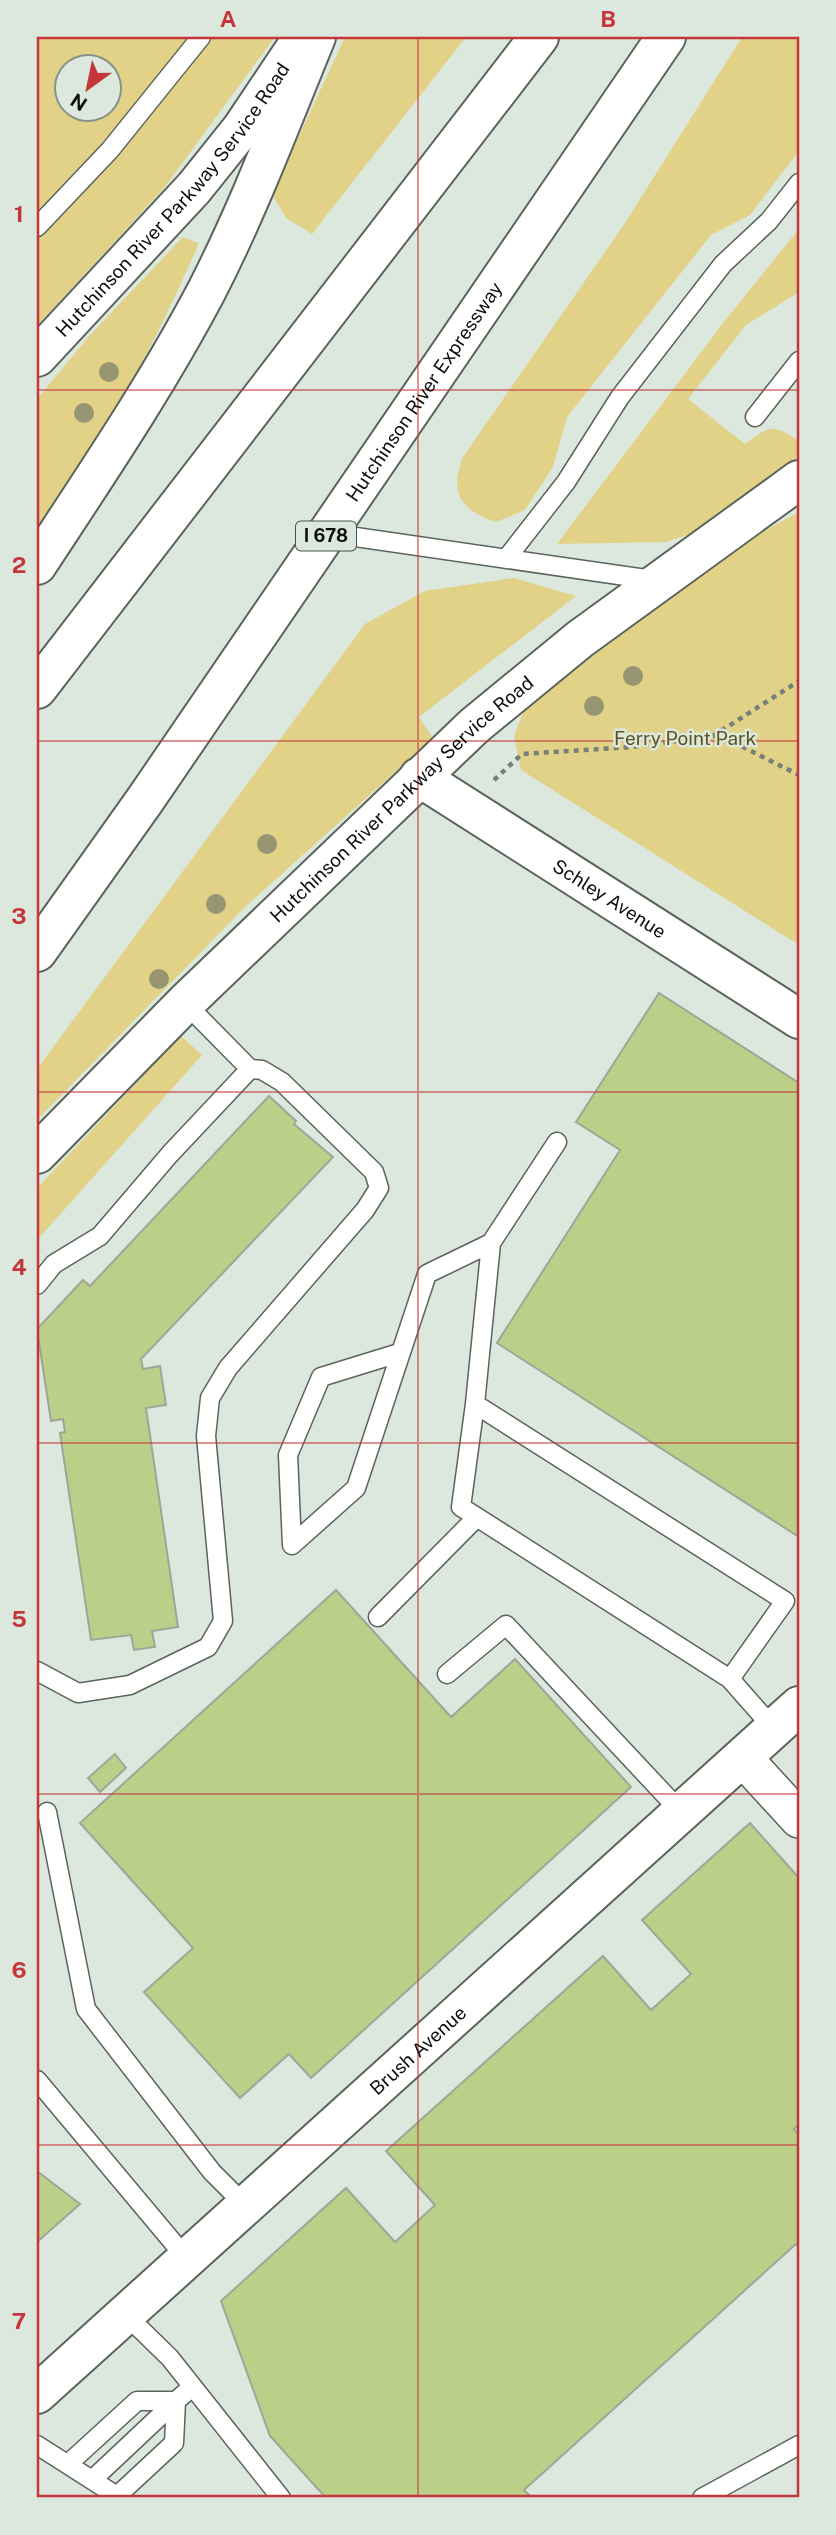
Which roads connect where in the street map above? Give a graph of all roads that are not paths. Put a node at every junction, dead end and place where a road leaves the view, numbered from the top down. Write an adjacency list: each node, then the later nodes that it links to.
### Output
1 (201, 37): 7 (lane)
2 (303, 37): 8 (main road, Hutchinson River Parkway Service Road)
3 (316, 37): 14 (main road)
4 (540, 37): 16 (main road)
5 (666, 37): 12 (main road, Hutchinson River Expressway / I 678)
6 (799, 183): 13 (lane)
7 (37, 227)
8 (37, 357)
9 (799, 361): 10 (lane)
10 (755, 417)
11 (799, 480): 15 (main road, Hutchinson River Parkway Service Road)
12 (328, 533): 13 (lane); 18 (main road, Hutchinson River Expressway / I 678)
13 (506, 559): 15 (lane)
14 (37, 565)
15 (660, 581): 17 (main road, Hutchinson River Parkway Service Road)
16 (43, 669)
17 (419, 777): 19 (main road, Hutchinson River Parkway Service Road); 20 (main road, Schley Avenue)
18 (37, 952)
19 (185, 1003): 21 (lane); 23 (main road, Hutchinson River Parkway Service Road)
20 (799, 1019)
21 (250, 1069): 25 (lane); 30 (lane)
22 (557, 1142): 24 (lane)
23 (37, 1154)
24 (491, 1243): 26 (lane); 27 (lane)
25 (37, 1285)
26 (398, 1353): 26 (lane)
27 (475, 1404): 28 (lane); 32 (lane)
28 (477, 1517): 29 (lane); 32 (lane)
29 (377, 1617)
30 (37, 1671)
31 (447, 1674): 36 (lane)
32 (730, 1679): 33 (lane)
33 (787, 1718): 34 (main road, Brush Avenue)
34 (743, 1758): 36 (main road, Brush Avenue); 37 (street)
35 (47, 1812): 39 (lane)
36 (681, 1813): 39 (main road, Brush Avenue)
37 (799, 1819)
38 (37, 2080): 40 (lane)
39 (246, 2206): 40 (main road, Brush Avenue)
40 (187, 2259): 41 (main road, Brush Avenue)
41 (125, 2314): 42 (lane); 43 (main road, Brush Avenue)
42 (192, 2387): 44 (lane); 49 (lane)
43 (37, 2394)
44 (176, 2401): 47 (lane); 48 (lane); 48 (lane)
45 (37, 2445): 47 (lane)
46 (799, 2445): 50 (lane)
47 (68, 2464): 48 (lane)
48 (92, 2480)
49 (281, 2498)
50 (702, 2498)

